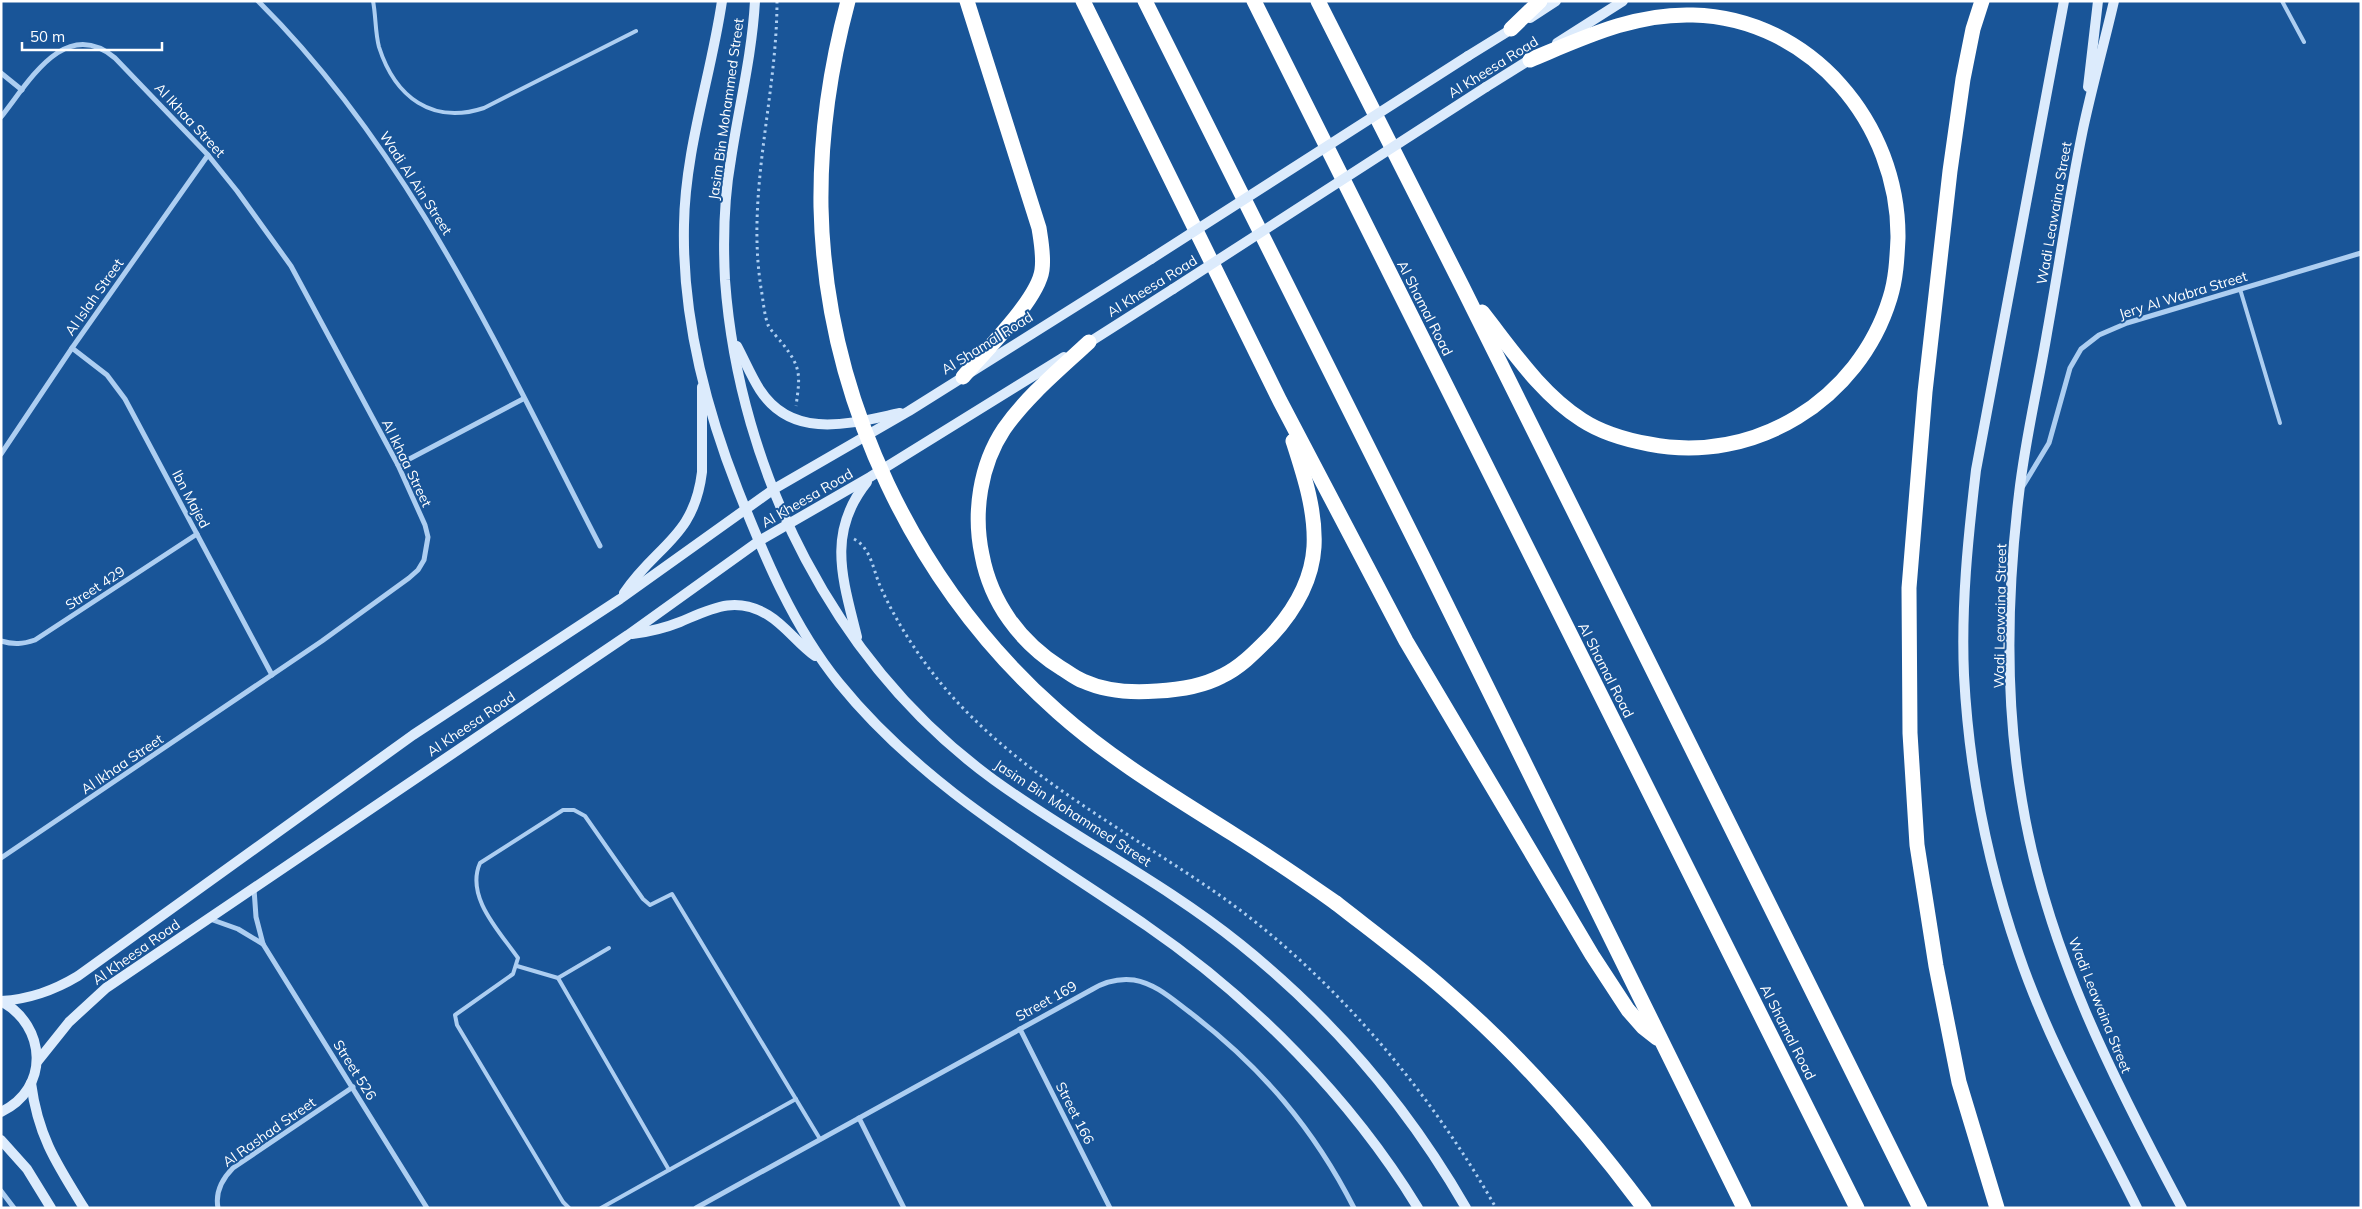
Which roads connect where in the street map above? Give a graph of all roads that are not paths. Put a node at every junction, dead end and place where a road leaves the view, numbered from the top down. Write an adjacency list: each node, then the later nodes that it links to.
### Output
1 (258, 1): 37 (street, Wadi Al Ain Street)
2 (373, 1): 20 (lane)
3 (722, 1): 35 (main road, Jasim Bin Mohammed Street)
4 (755, 1): 32 (main road, Jasim Bin Mohammed Street)
5 (848, 1): 90 (highway, bridge)
6 (967, 1): 36 (highway)
7 (1083, 1): 38 (highway)
8 (1145, 1): 66 (highway)
9 (1254, 1): 92 (highway, Al Shamal Road)
10 (1318, 1): 30 (highway)
11 (1540, 1): 19 (highway)
12 (1556, 1): 19 (main road, Al Kheesa Road)
13 (1624, 1): 23 (main road, Al Kheesa Road)
14 (1982, 1): 94 (highway)
15 (2064, 1): 95 (main road, Wadi Leawaina Street)
16 (2098, 1): 27 (main road)
17 (2114, 1): 27 (main road, Wadi Leawaina Street)
18 (2282, 1): 21 (lane)
19 (1511, 29): 22 (main road, Al Kheesa Road)
20 (636, 31)
21 (2304, 42)
22 (1468, 56): 36 (main road, Al Shamal Road, bridge)
23 (1530, 60): 30 (highway); 33 (main road, Al Kheesa Road, bridge)
24 (1, 73): 25 (street)
25 (22, 90): 26 (street, Al Ikhaa Street); 28 (street, Al Ikhaa Street)
26 (1, 117)
27 (2083, 130): 45 (main road, Wadi Leawaina Street)
28 (208, 155): 34 (street, Al Islah Street); 42 (street, Al Ikhaa Street)
29 (2361, 253): 31 (street, Jery Al Wabra Street)
30 (1463, 288): 93 (highway)
31 (2240, 289): 40 (lane); 45 (street, Jery Al Wabra Street)
32 (732, 335): 39 (main road); 44 (main road, Jasim Bin Mohammed Street)
33 (1089, 342): 38 (highway); 43 (main road, Al Kheesa Road)
34 (72, 348): 41 (street, Al Islah Street); 48 (street, Ibn Majed)
35 (702, 376): 46 (main road, Jasim Bin Mohammed Street); 51 (main road)
36 (962, 377): 39 (main road, Al Shamal Road)
37 (523, 399): 42 (street); 50 (street, Wadi Al Ain Street)
38 (1280, 401): 66 (highway)
39 (908, 412): 44 (main road, Al Shamal Road)
40 (2280, 423)
41 (1, 454)
42 (398, 465): 56 (street, Al Ikhaa Street)
43 (870, 477): 47 (main road, Al Kheesa Road); 54 (main road)
44 (774, 489): 46 (main road, Al Shamal Road); 47 (main road, Jasim Bin Mohammed Street)
45 (2019, 491): 96 (main road, Wadi Leawaina Street)
46 (745, 509): 49 (main road, Jasim Bin Mohammed Street); 51 (main road, Al Kheesa Road)
47 (788, 524): 49 (main road, Al Kheesa Road); 54 (main road, Jasim Bin Mohammed Street)
48 (197, 534): 53 (street, Street 429); 56 (street, Ibn Majed)
49 (760, 541): 52 (main road, Al Kheesa Road); 55 (main road, Jasim Bin Mohammed Street)
50 (600, 546)
51 (620, 599): 64 (main road, Al Kheesa Road)
52 (628, 635): 55 (main road); 58 (main road, Al Kheesa Road)
53 (1, 640)
54 (859, 645): 89 (main road, Jasim Bin Mohammed Street)
55 (822, 661): 88 (main road, Jasim Bin Mohammed Street)
56 (272, 675): 57 (street, Al Ikhaa Street)
57 (1, 858)
58 (254, 888): 59 (main road, Al Kheesa Road); 60 (street, Street 526)
59 (209, 918): 60 (street, Street 526); 67 (main road, Al Kheesa Road)
60 (263, 944): 69 (street, Street 526)
61 (609, 948): 63 (lane)
62 (517, 966): 63 (lane); 70 (lane); 84 (lane)
63 (558, 978): 75 (lane)
64 (1, 1001): 67 (main road)
65 (1020, 1029): 72 (street, Street 169); 77 (street, Street 169); 87 (street, Street 166)
66 (1660, 1040): 91 (highway)
67 (37, 1062): 68 (main road)
68 (31, 1083): 71 (main road); 81 (main road)
69 (353, 1087): 82 (street, Al Rashad Street); 83 (street, Street 526)
70 (796, 1099): 73 (lane); 75 (lane)
71 (1, 1112)
72 (859, 1118): 73 (street, Street 169); 86 (street)
73 (820, 1139): 78 (street, Street 169)
74 (1, 1140): 80 (main road)
75 (670, 1170): 85 (lane)
76 (1, 1191): 79 (street)
77 (1352, 1205)
78 (697, 1207)
79 (14, 1208)
80 (51, 1208)
81 (84, 1208)
82 (218, 1208)
83 (427, 1208)
84 (569, 1208)
85 (601, 1208)
86 (904, 1208)
87 (1110, 1208)
88 (1418, 1208)
89 (1466, 1208)
90 (1644, 1208)
91 (1744, 1208)
92 (1857, 1208)
93 (1920, 1208)
94 (1997, 1208)
95 (2137, 1208)
96 (2182, 1208)

